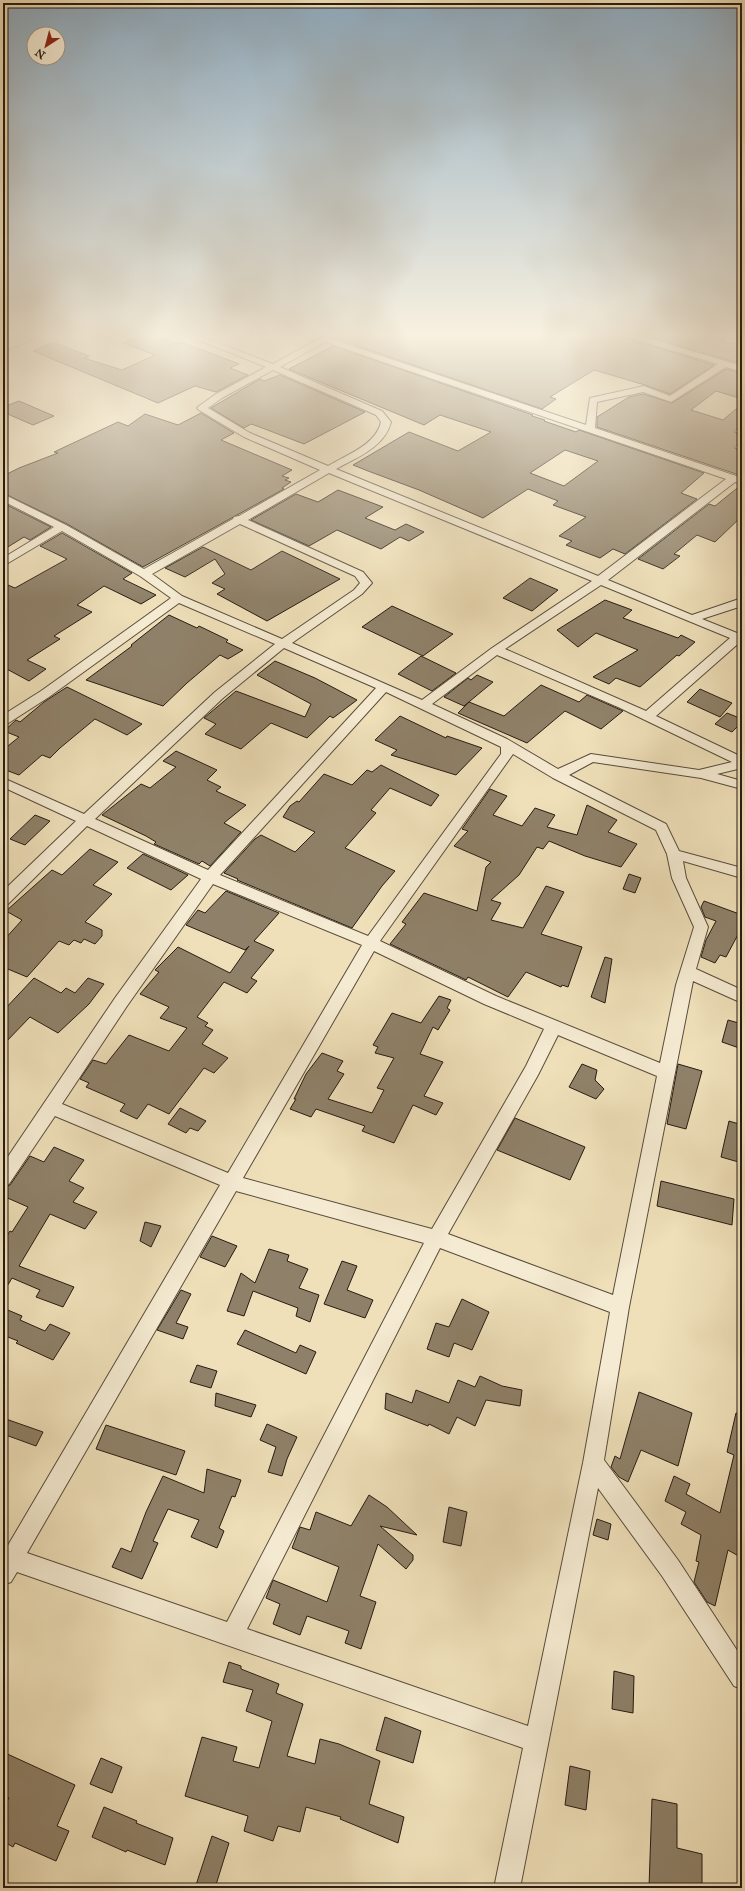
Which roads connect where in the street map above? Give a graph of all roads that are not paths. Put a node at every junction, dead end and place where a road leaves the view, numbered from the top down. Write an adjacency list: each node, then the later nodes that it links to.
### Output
1 (227, 423): 6 (street)
2 (386, 423): 6 (street)
3 (576, 423): 5 (street)
4 (590, 423): 5 (street)
5 (590, 428): 7 (street)
6 (329, 470): 9 (street); 13 (street)
7 (738, 480): 13 (street)
8 (3, 497): 10 (street)
9 (238, 519): 12 (street); 18 (street)
10 (62, 527): 11 (street); 12 (street)
11 (3, 563)
12 (144, 574): 14 (street)
13 (598, 582): 16 (street); 19 (street)
14 (178, 598): 18 (street); 23 (street)
15 (742, 601): 16 (street)
16 (693, 618): 17 (street)
17 (740, 639): 22 (street)
18 (282, 644): 20 (street); 30 (street)
19 (496, 650): 21 (street); 22 (street)
20 (384, 687): 21 (street); 33 (street)
21 (423, 705): 24 (street)
22 (648, 716): 25 (street)
23 (3, 721)
24 (508, 746): 27 (street); 35 (street)
25 (742, 763): 26 (street)
26 (700, 774): 27 (street); 29 (street)
27 (558, 775): 31 (street)
28 (3, 782): 30 (street)
29 (742, 785)
30 (85, 820): 33 (street); 34 (street)
31 (674, 854): 32 (street); 36 (street)
32 (742, 873)
33 (210, 877): 35 (street); 40 (street)
34 (3, 900)
35 (371, 944): 38 (street); 42 (street)
36 (688, 972): 37 (street); 39 (street)
37 (742, 997)
38 (553, 1028): 39 (street); 43 (street)
39 (666, 1073): 44 (street)
40 (52, 1107): 41 (street); 42 (street)
41 (3, 1179)
42 (231, 1182): 43 (street); 46 (street)
43 (436, 1238): 44 (street); 47 (street)
44 (620, 1307): 45 (street)
45 (593, 1463): 48 (street); 49 (street)
46 (5, 1563): 47 (street)
47 (232, 1635): 49 (street)
48 (742, 1678)
49 (538, 1741): 50 (street)
50 (508, 1888)

